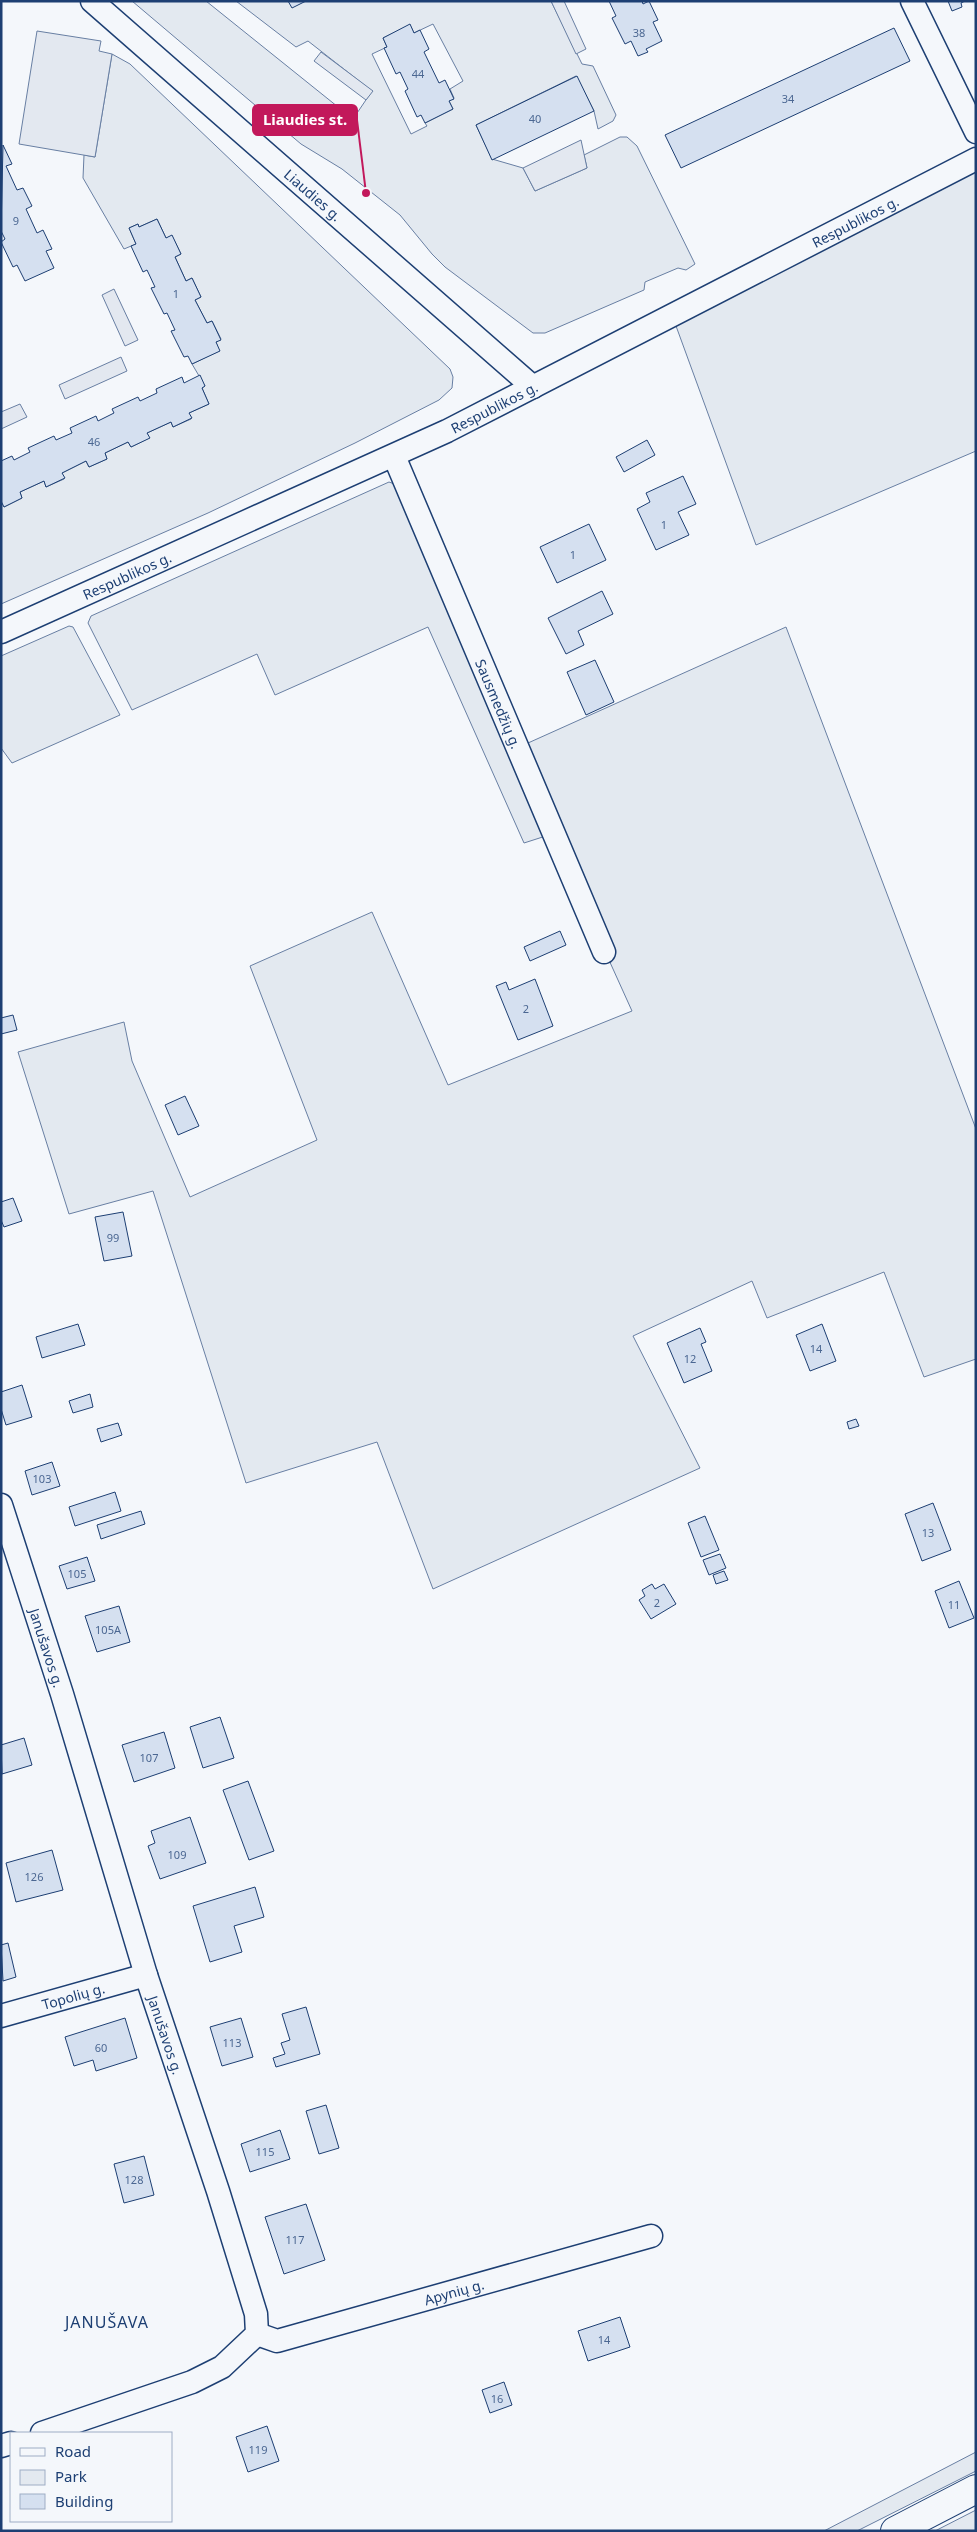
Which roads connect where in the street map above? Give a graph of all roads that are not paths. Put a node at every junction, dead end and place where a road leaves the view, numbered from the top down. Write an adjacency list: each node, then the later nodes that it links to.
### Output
1 (92, 1): 5 (street, Liaudies g.)
2 (912, 1): 3 (street)
3 (976, 132)
4 (976, 159): 5 (street, Respublikos g.)
5 (533, 387): 6 (street, Respublikos g.)
6 (394, 456): 7 (street, Respublikos g.); 8 (street, Sausmedžių g.)
7 (1, 632)
8 (604, 952)
9 (1, 1505): 10 (street, Janušavos g.)
10 (146, 1975): 11 (street, Topolių g.); 13 (street, Janušavos g.)
11 (1, 2016)
12 (651, 2236): 13 (street, Apynių g.)
13 (257, 2334): 14 (street)
14 (45, 2432)
15 (976, 2489): 16 (main road)
16 (895, 2531)

